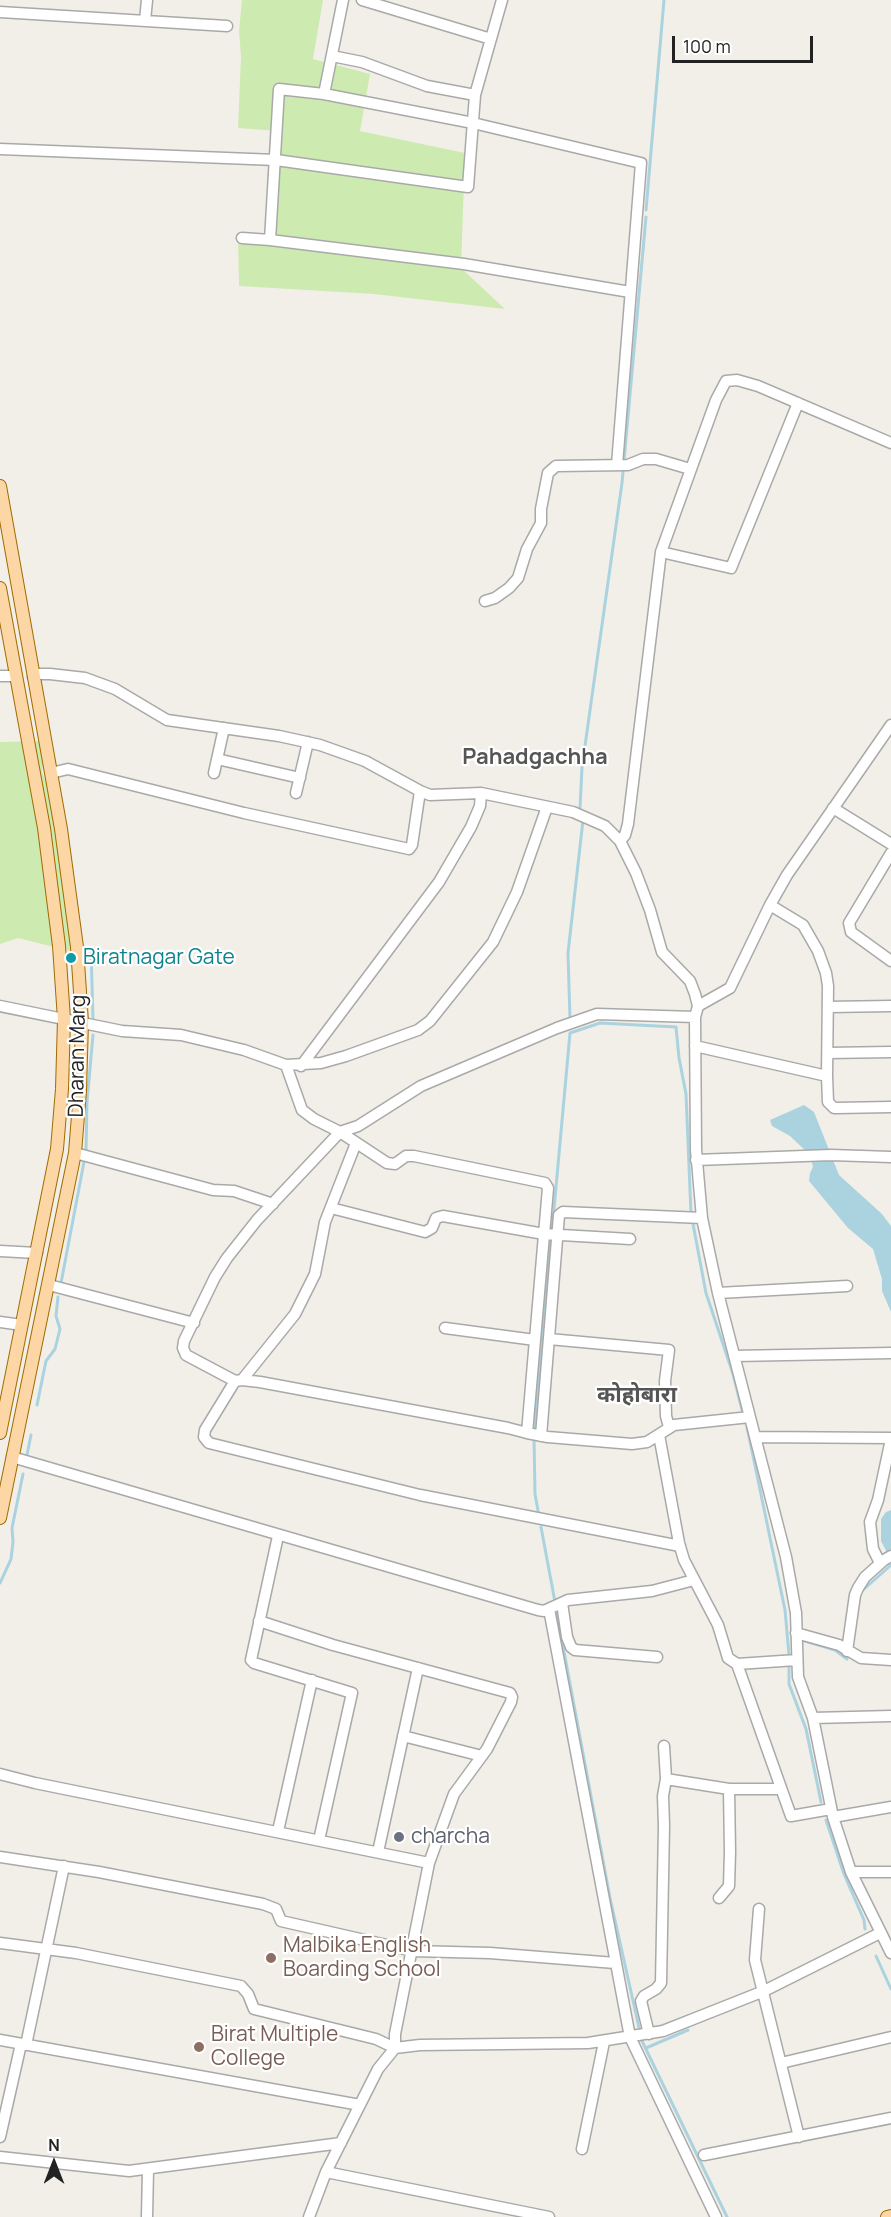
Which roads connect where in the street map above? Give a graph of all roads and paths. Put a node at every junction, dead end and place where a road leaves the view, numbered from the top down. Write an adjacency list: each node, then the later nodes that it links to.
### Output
1 (147, 0): 6 (street)
2 (343, 0): 9 (street)
3 (362, 0): 8 (street)
4 (502, 0): 8 (street)
5 (0, 12): 6 (street)
6 (145, 21): 7 (street)
7 (227, 26)
8 (491, 39): 11 (street)
9 (332, 56): 10 (street); 11 (street)
10 (324, 94): 12 (street); 14 (street)
11 (475, 95): 12 (street)
12 (472, 123): 14 (street); 17 (street)
13 (0, 149): 14 (street)
14 (276, 160): 16 (street)
15 (242, 238): 16 (street)
16 (270, 240): 17 (street)
17 (630, 292): 20 (street)
18 (798, 403): 19 (street); 21 (street); 23 (street)
19 (891, 443)
20 (623, 465): 21 (street); 25 (street)
21 (690, 469): 23 (street)
22 (0, 486): 28 (main road, Dharan Marg)
23 (661, 552): 41 (street)
24 (0, 588): 27 (main road, Dharan Marg)
25 (485, 601)
26 (0, 676): 27 (street)
27 (16, 676): 51 (main road, Dharan Marg)
28 (33, 676): 30 (street); 33 (main road, Dharan Marg)
29 (891, 725): 40 (street)
30 (224, 728): 31 (street); 32 (street)
31 (308, 742): 35 (street); 36 (street)
32 (217, 759): 34 (street); 35 (street)
33 (51, 773): 36 (street); 52 (main road, Dharan Marg)
34 (214, 773)
35 (300, 778): 37 (street)
36 (420, 791): 38 (street)
37 (296, 793)
38 (481, 793): 39 (street); 57 (street)
39 (547, 807): 41 (street); 57 (street)
40 (832, 808): 42 (street); 44 (street)
41 (620, 841): 47 (street)
42 (891, 844)
43 (891, 853): 45 (street)
44 (770, 905): 47 (street); 49 (street)
45 (891, 961)
46 (0, 1006): 51 (street)
47 (698, 1006): 50 (street)
48 (891, 1006): 49 (street)
49 (828, 1007): 55 (street)
50 (695, 1017): 53 (street); 60 (street)
51 (64, 1018): 52 (street); 72 (main road, Dharan Marg)
52 (82, 1022): 56 (street); 62 (main road, Dharan Marg)
53 (695, 1046): 58 (street); 64 (street)
54 (891, 1052): 55 (street)
55 (828, 1053): 58 (street)
56 (286, 1065): 57 (street); 60 (street)
57 (301, 1066)
58 (827, 1076): 59 (street)
59 (891, 1107)
60 (340, 1132): 61 (street); 65 (street)
61 (356, 1143): 66 (street); 68 (street)
62 (75, 1153): 65 (street); 73 (main road, Dharan Marg)
63 (891, 1157): 64 (street)
64 (696, 1160): 67 (street)
65 (273, 1203): 77 (street)
66 (331, 1208): 68 (street); 85 (street)
67 (702, 1218): 69 (street); 75 (street)
68 (544, 1234): 69 (street); 81 (street)
69 (557, 1235): 70 (street); 80 (street)
70 (630, 1239)
71 (0, 1251): 72 (street)
72 (37, 1253): 78 (main road, Dharan Marg)
73 (49, 1285): 77 (street); 94 (main road, Dharan Marg)
74 (847, 1286): 75 (street)
75 (718, 1293): 83 (street)
76 (0, 1322): 78 (street)
77 (194, 1323): 85 (street)
78 (22, 1326): 84 (main road, Dharan Marg)
79 (445, 1328): 81 (street)
80 (549, 1339): 87 (street); 90 (street)
81 (535, 1340): 89 (street)
82 (891, 1353): 83 (street)
83 (734, 1356): 86 (street)
84 (6, 1378): 88 (main road, Dharan Marg)
85 (239, 1381): 89 (street); 97 (street)
86 (750, 1417): 87 (street); 92 (street)
87 (669, 1427): 91 (street)
88 (0, 1433)
89 (526, 1433): 90 (street)
90 (541, 1436): 91 (street)
91 (659, 1436): 97 (street)
92 (755, 1437): 93 (street); 103 (street)
93 (891, 1439): 98 (street)
94 (12, 1457): 95 (main road, Dharan Marg); 96 (street)
95 (0, 1518)
96 (278, 1536): 101 (street); 102 (street)
97 (680, 1546): 99 (street)
98 (885, 1560): 104 (street)
99 (694, 1580): 100 (street); 108 (street)
100 (562, 1603): 101 (street); 105 (street)
101 (549, 1609): 137 (street)
102 (259, 1621): 109 (street); 110 (street)
103 (796, 1633): 104 (street); 106 (street)
104 (847, 1651): 107 (street)
105 (657, 1657)
106 (798, 1660): 108 (street); 112 (street)
107 (891, 1660)
108 (737, 1664): 119 (street)
109 (418, 1668): 113 (street); 115 (street)
110 (312, 1680): 122 (street); 123 (street)
111 (891, 1716): 112 (street)
112 (813, 1718): 121 (street)
113 (403, 1736): 115 (street); 124 (street)
114 (664, 1746): 117 (street)
115 (482, 1756): 126 (street)
116 (0, 1774): 122 (street)
117 (666, 1779): 118 (street); 139 (street)
118 (729, 1789): 119 (street); 130 (street)
119 (781, 1789): 121 (street)
120 (891, 1807): 121 (street)
121 (832, 1813): 128 (street)
122 (278, 1831): 123 (street)
123 (319, 1840): 124 (street)
124 (378, 1852): 126 (street)
125 (0, 1857): 127 (street)
126 (429, 1863): 135 (street)
127 (64, 1866): 134 (street); 135 (street)
128 (851, 1872): 129 (street); 132 (street)
129 (891, 1872)
130 (719, 1898)
131 (759, 1909): 138 (street)
132 (880, 1933): 136 (street); 138 (street)
133 (0, 1943): 134 (street)
134 (47, 1949): 144 (street); 145 (street)
135 (413, 1951): 137 (street); 145 (street)
136 (891, 1953)
137 (615, 1963): 140 (street)
138 (764, 1991): 139 (street); 146 (street)
139 (649, 2034): 140 (street)
140 (630, 2037): 143 (street); 161 (street)
141 (891, 2037): 146 (street)
142 (0, 2040): 144 (street)
143 (604, 2042): 145 (street); 152 (street)
144 (23, 2044): 147 (street); 149 (street)
145 (396, 2048): 147 (street)
146 (781, 2063): 150 (street)
147 (360, 2105): 151 (street)
148 (891, 2118): 150 (street)
149 (0, 2137)
150 (799, 2137): 153 (street)
151 (341, 2144): 155 (street); 156 (street)
152 (582, 2149)
153 (705, 2155)
154 (0, 2157): 155 (street)
155 (147, 2170): 158 (street)
156 (326, 2172): 157 (street); 159 (street)
157 (502, 2212): 160 (street)
158 (147, 2217)
159 (309, 2217)
160 (549, 2217)
161 (716, 2217)

